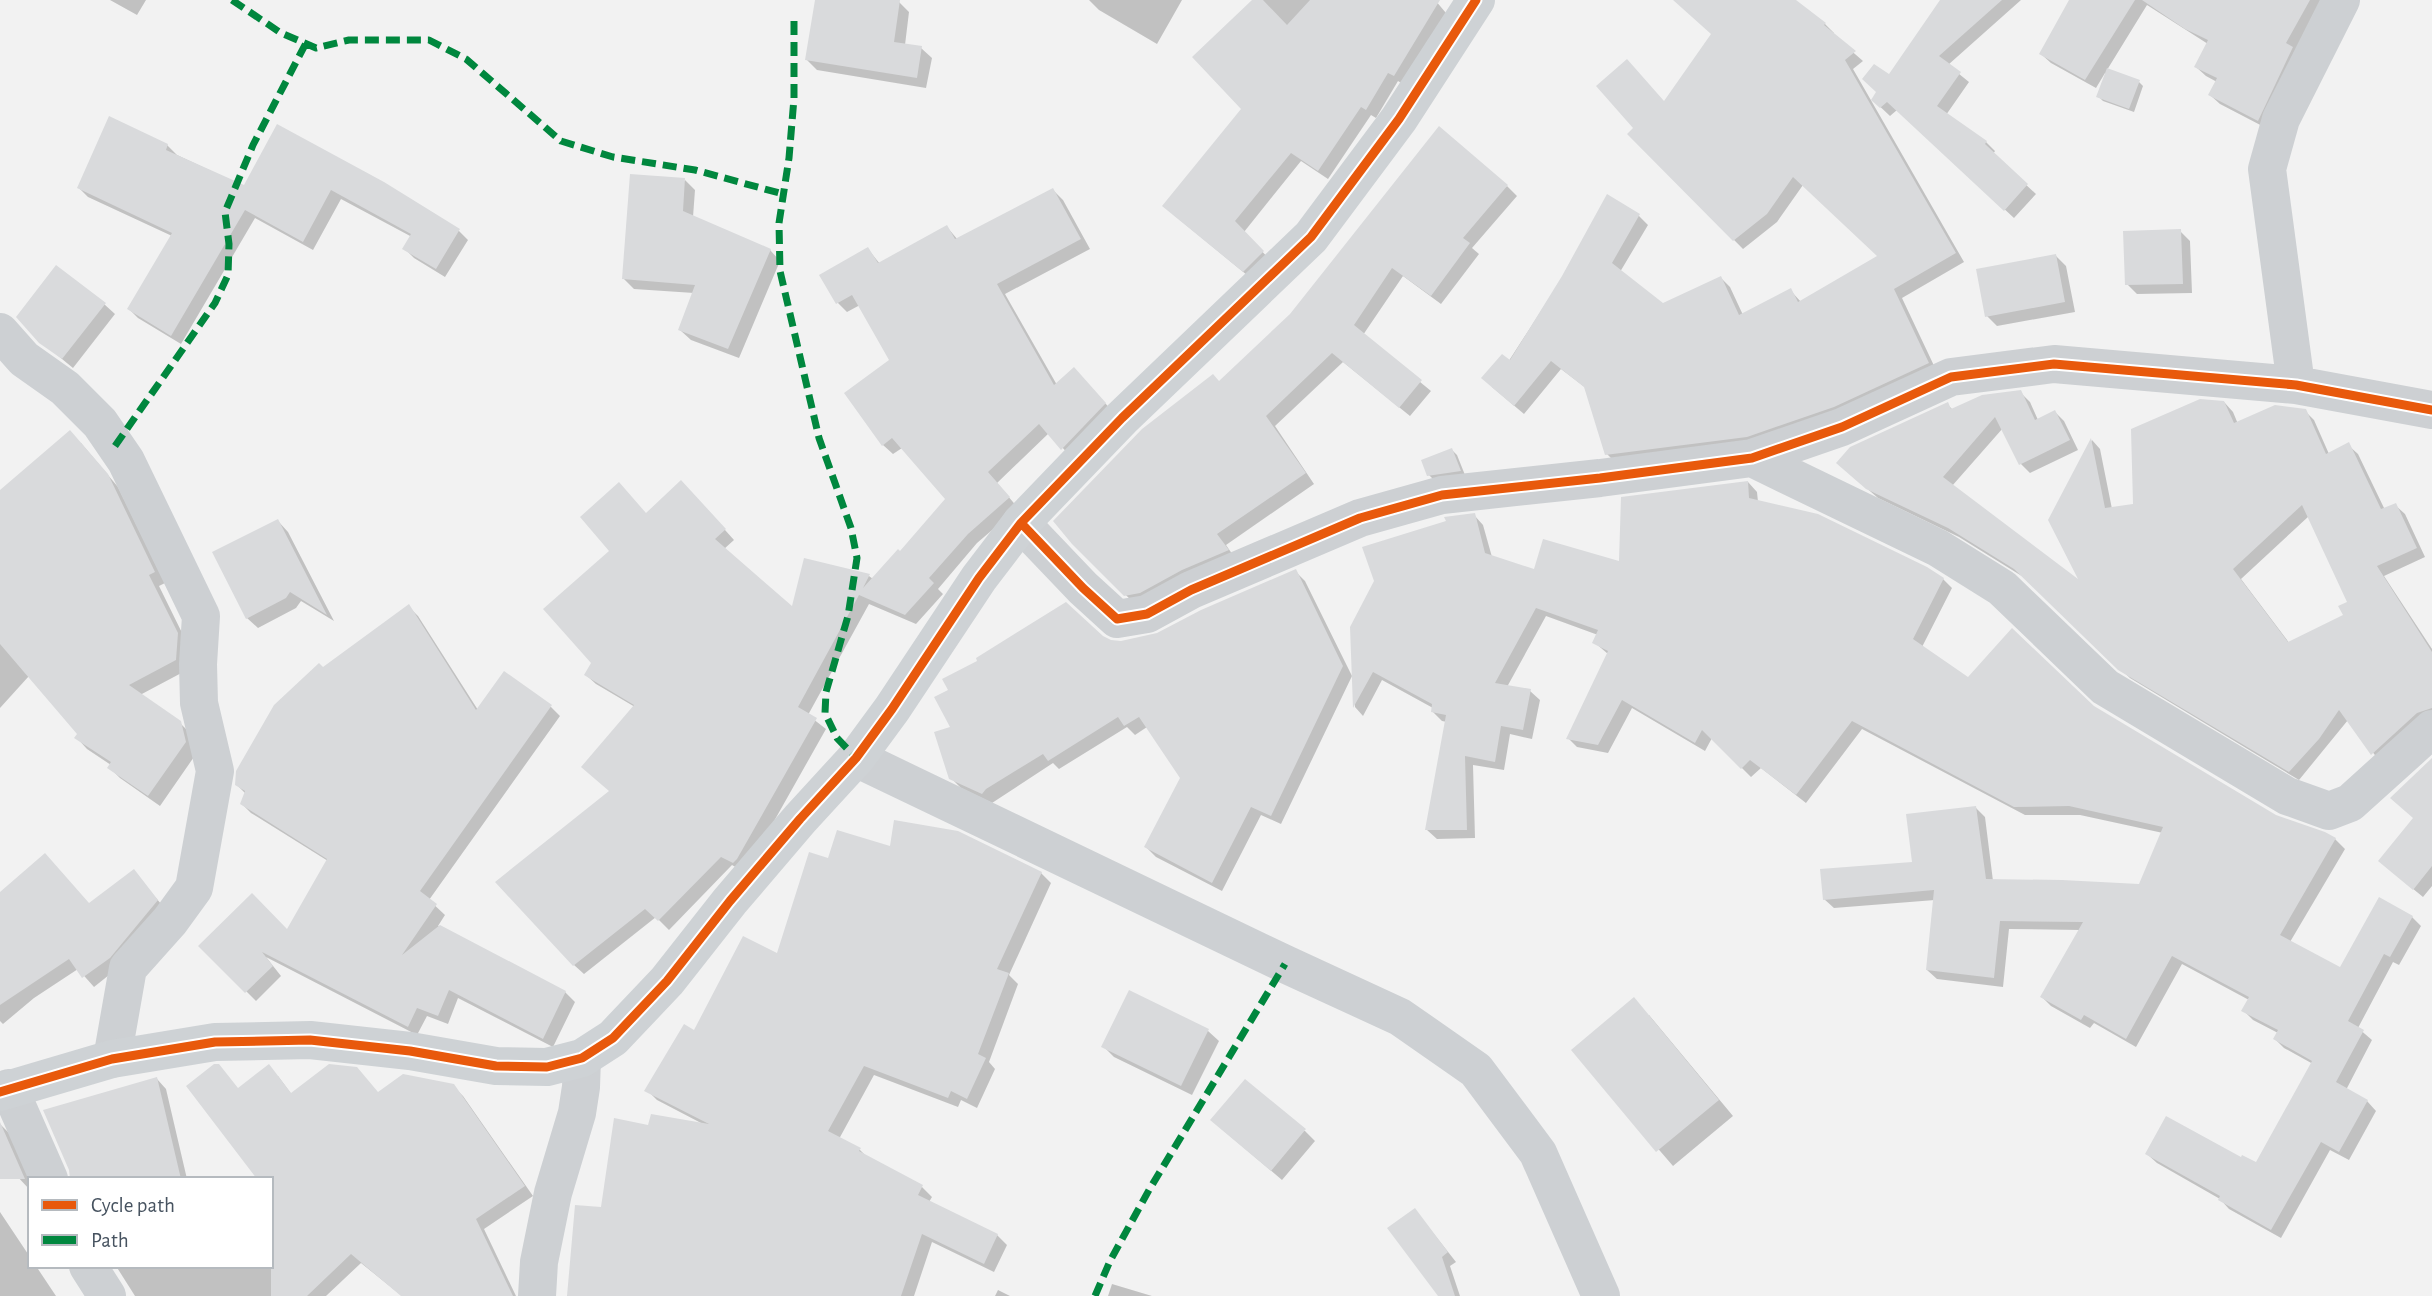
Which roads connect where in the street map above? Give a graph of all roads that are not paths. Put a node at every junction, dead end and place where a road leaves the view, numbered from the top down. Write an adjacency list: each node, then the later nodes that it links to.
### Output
1 (1476, 0): 7 (street)
2 (2341, 0): 4 (street)
3 (0, 332): 11 (street)
4 (2296, 385): 5 (street); 6 (street)
5 (2432, 410)
6 (1752, 458): 7 (street); 8 (street)
7 (1021, 523): 9 (street)
8 (2432, 729)
9 (856, 758): 10 (street); 17 (street)
10 (582, 1058): 11 (street); 16 (street)
11 (112, 1059): 12 (street)
12 (4, 1090): 13 (street)
13 (48, 1177)
14 (89, 1268): 15 (street)
15 (107, 1296)
16 (537, 1296)
17 (1601, 1296)

